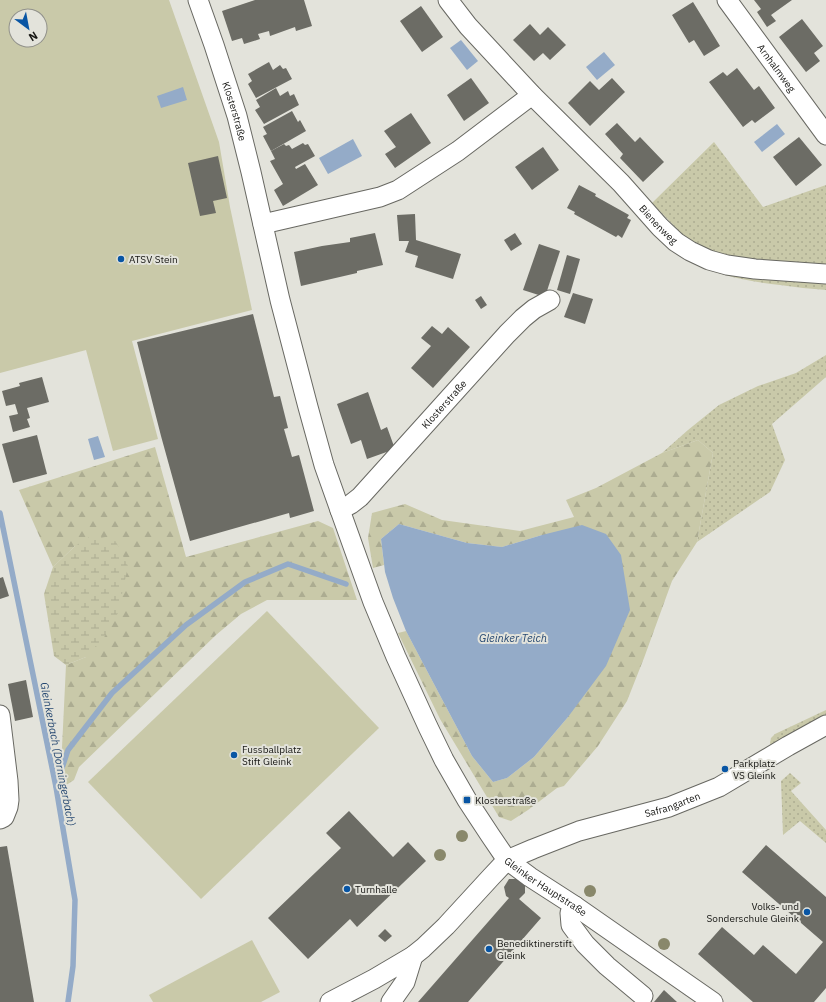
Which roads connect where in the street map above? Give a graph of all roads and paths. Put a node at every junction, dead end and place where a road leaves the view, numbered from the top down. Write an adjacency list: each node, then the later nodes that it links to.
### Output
1 (198, 0): 6 (street, Klosterstraße)
2 (448, 0): 4 (street, Bienenweg)
3 (726, 0): 5 (street, Arnhalmweg)
4 (532, 95): 6 (street); 7 (street, Bienenweg)
5 (826, 135)
6 (263, 224): 9 (street, Klosterstraße)
7 (826, 274)
8 (550, 300): 9 (street, Klosterstraße)
9 (340, 510): 13 (street, Klosterstraße)
10 (0, 714): 12 (street)
11 (826, 725): 13 (street, Safrangarten)
12 (0, 819)
13 (507, 860): 14 (street, Gleinker Hauptstraße); 15 (street, Gleinker Hauptstraße)
14 (575, 906): 16 (street); 19 (street, Gleinker Hauptstraße)
15 (413, 956): 17 (street, Gleinker Hauptstraße); 18 (street)
16 (643, 996)
17 (330, 1002)
18 (391, 1002)
19 (713, 1002)

